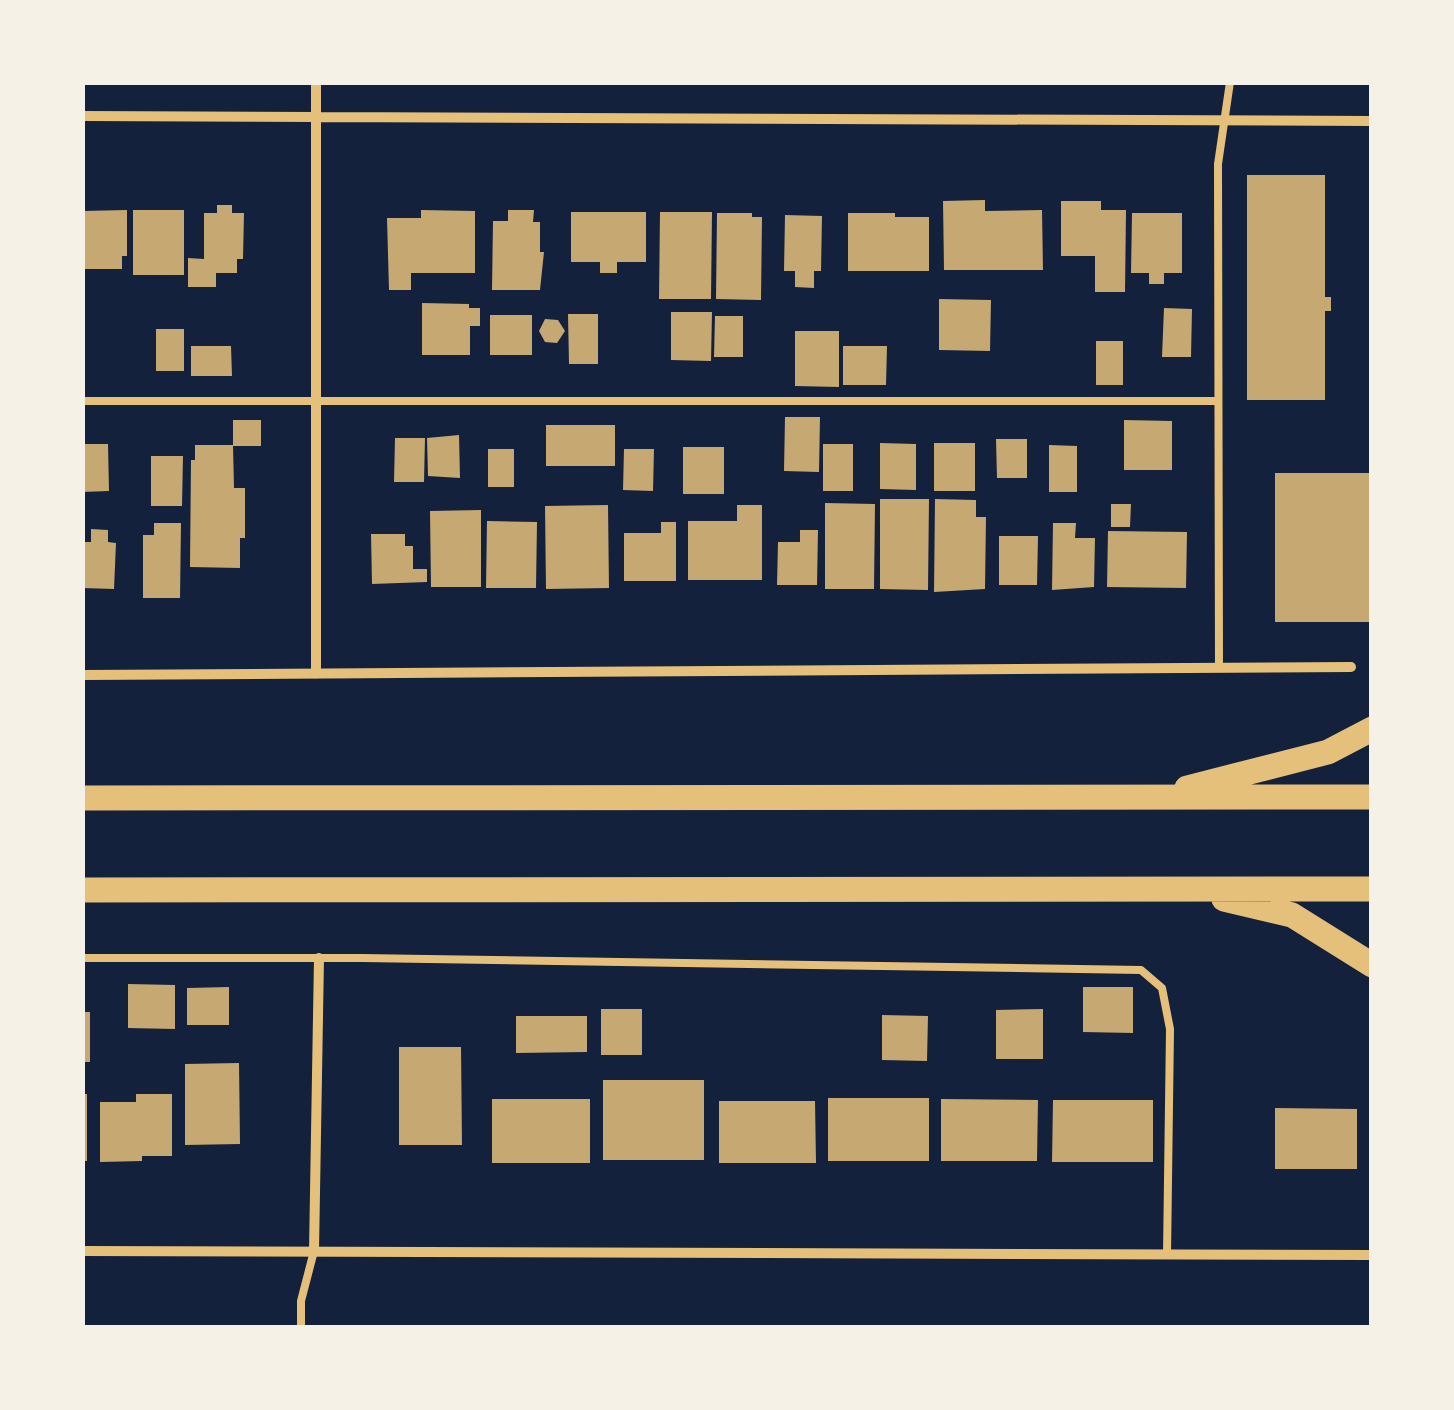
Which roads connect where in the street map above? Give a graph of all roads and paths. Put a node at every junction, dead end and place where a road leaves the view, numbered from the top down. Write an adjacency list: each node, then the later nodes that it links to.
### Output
1 (316, 82): 4 (street)
2 (1230, 82): 5 (lane)
3 (82, 116): 4 (street)
4 (316, 118): 5 (street); 8 (street)
5 (1226, 120): 6 (street); 9 (lane)
6 (1372, 120)
7 (82, 401): 8 (lane)
8 (316, 401): 9 (lane); 12 (street)
9 (1218, 401): 10 (lane)
10 (1219, 668): 11 (street); 12 (street)
11 (1351, 668)
12 (316, 674): 13 (street)
13 (82, 675)
14 (1372, 730): 15 (main road)
15 (1160, 796): 16 (main road); 17 (main road)
16 (1372, 796)
17 (82, 798)
18 (1170, 889): 19 (main road); 20 (main road); 23 (main road)
19 (1372, 889)
20 (82, 890)
21 (82, 958): 22 (lane)
22 (319, 958): 25 (street); 26 (lane)
23 (1372, 965)
24 (82, 1251): 25 (street)
25 (314, 1251): 26 (street); 28 (lane)
26 (1168, 1254): 27 (street)
27 (1372, 1256)
28 (301, 1328)

